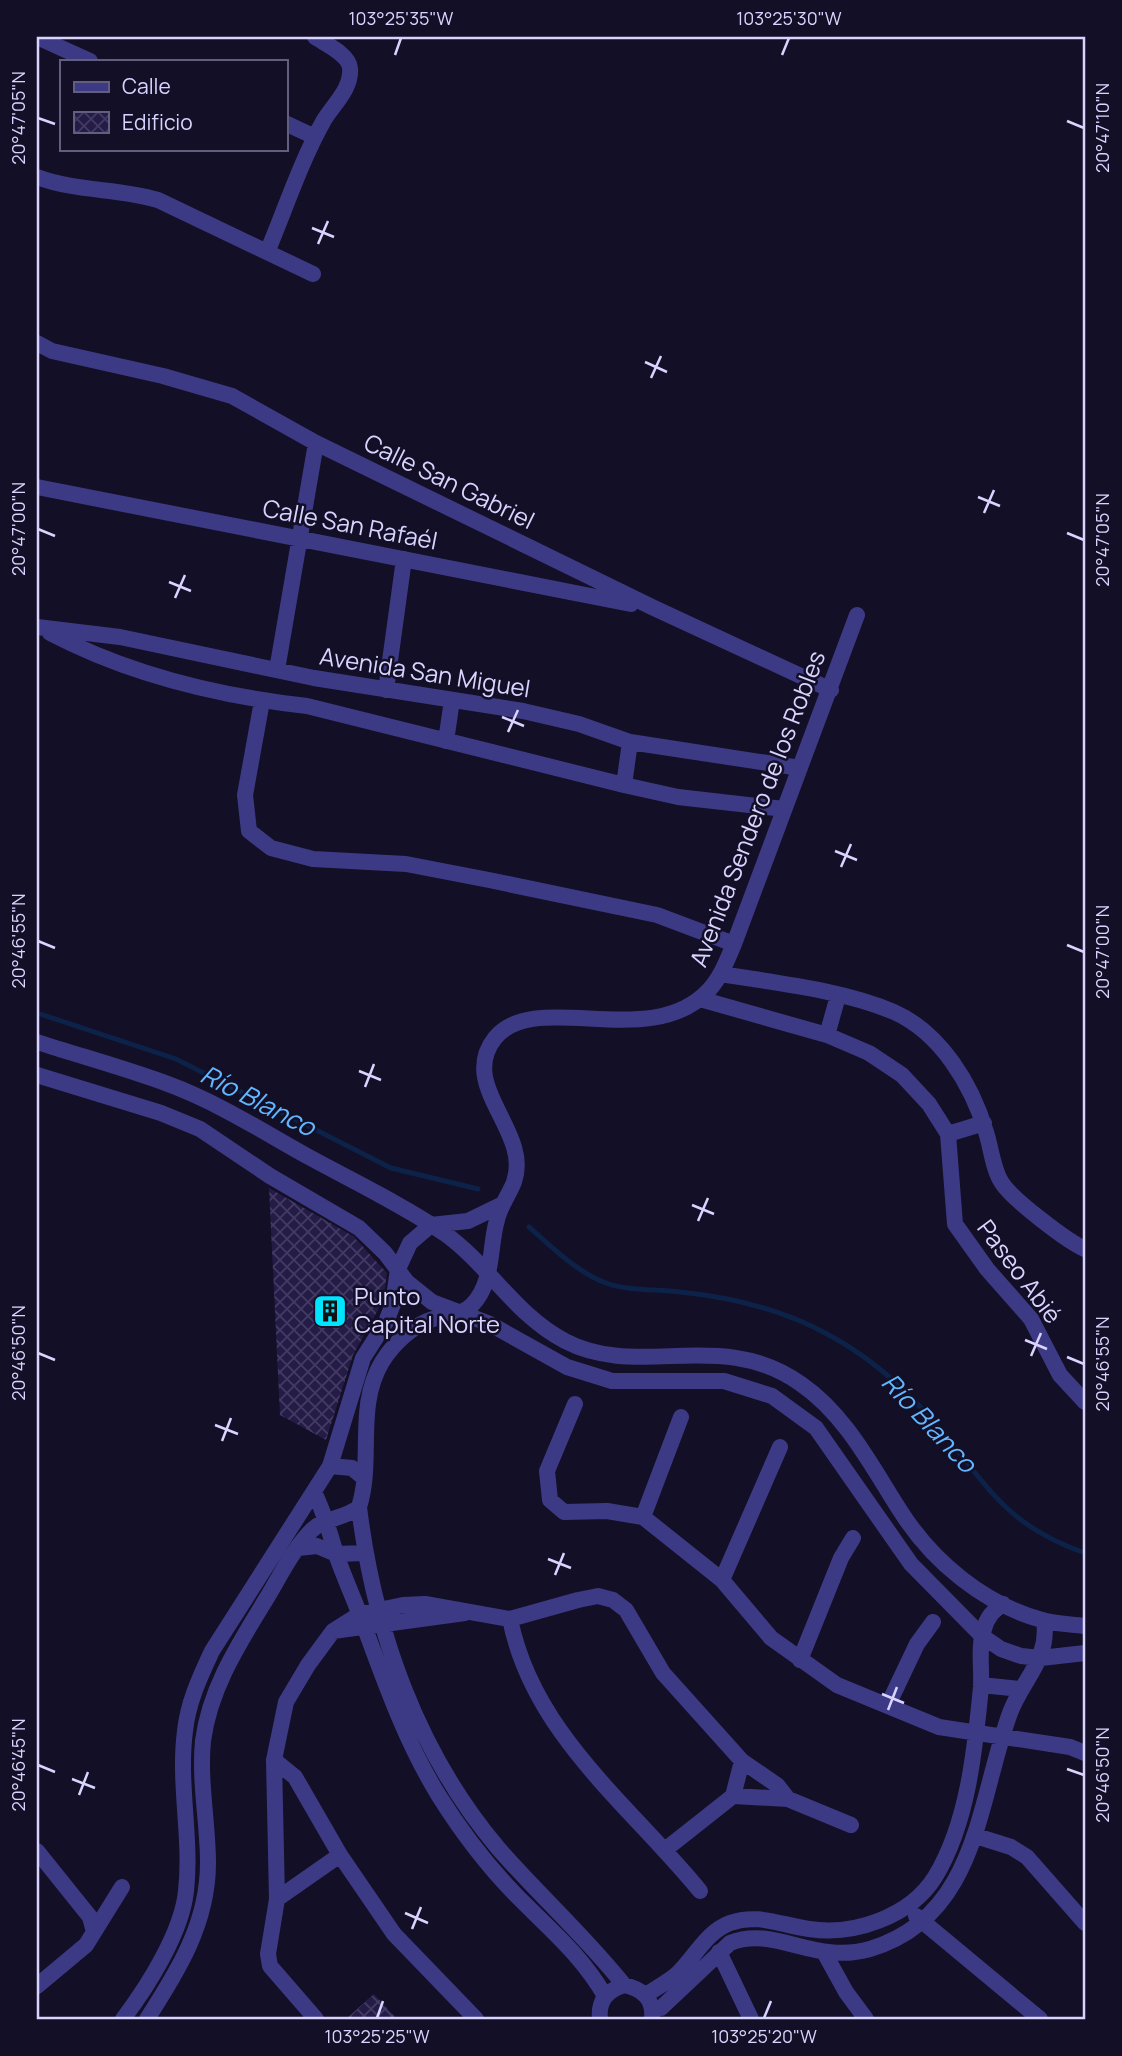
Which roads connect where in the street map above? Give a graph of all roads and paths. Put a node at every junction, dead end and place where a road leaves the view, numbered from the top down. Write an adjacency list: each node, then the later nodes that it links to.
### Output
1 (37, 37): 3 (street)
2 (315, 37): 5 (street)
3 (88, 60)
4 (287, 124): 5 (street)
5 (315, 137): 7 (street)
6 (37, 177): 7 (street)
7 (268, 250): 8 (street)
8 (313, 274)
9 (42, 347): 10 (street, Calle San Gabriel)
10 (317, 443): 12 (street); 14 (street, Calle San Gabriel)
11 (37, 487): 12 (street, Calle San Rafaél)
12 (298, 538): 13 (street, Calle San Rafaél); 18 (street)
13 (404, 559): 14 (street, Calle San Rafaél); 21 (street)
14 (654, 608): 22 (street, Calle San Gabriel)
15 (857, 615): 22 (street, Avenida Sendero de los Robles)
16 (40, 628): 17 (street, Avenida San Miguel); 20 (street, Avenida San Miguel)
17 (197, 654): 18 (street, Avenida San Miguel); 20 (street)
18 (276, 670): 19 (street, Avenida San Miguel)
19 (314, 678): 21 (street, Avenida San Miguel); 25 (street)
20 (192, 685): 24 (street, Avenida San Miguel)
21 (386, 690): 23 (street, Avenida San Miguel)
22 (831, 691): 28 (street, Avenida Sendero de los Robles)
23 (452, 700): 26 (street); 27 (street, Avenida San Miguel)
24 (262, 701): 25 (street, Avenida San Miguel); 31 (street)
25 (307, 706): 26 (street, Avenida San Miguel)
26 (446, 741): 29 (street, Avenida San Miguel)
27 (630, 742): 28 (street, Avenida San Miguel); 29 (street)
28 (800, 768): 30 (street, Avenida Sendero de los Robles)
29 (624, 785): 30 (street, Avenida San Miguel)
30 (783, 810): 31 (street, Avenida Sendero de los Robles)
31 (734, 944): 32 (street, Avenida Sendero de los Robles)
32 (721, 974): 33 (street, Paseo Abié); 34 (street, Avenida Sendero de los Robles)
33 (838, 996): 35 (street); 38 (street, Paseo Abié)
34 (699, 999): 35 (street, Paseo Abié); 40 (street, Avenida Sendero de los Robles)
35 (827, 1035): 39 (street, Paseo Abié)
36 (37, 1042): 41 (street)
37 (37, 1075): 43 (street)
38 (984, 1123): 39 (street); 42 (street, Paseo Abié)
39 (948, 1134): 46 (street, Paseo Abié)
40 (501, 1205): 41 (street); 44 (street, Avenida Sendero de los Robles)
41 (431, 1225): 43 (street); 44 (street)
42 (1085, 1249)
43 (398, 1269): 45 (street); 50 (street)
44 (488, 1273): 45 (street, Avenida Sendero de los Robles); 61 (street)
45 (463, 1312): 51 (street); 68 (street)
46 (1085, 1402)
47 (575, 1404): 54 (street)
48 (681, 1417): 54 (street)
49 (780, 1447): 60 (street)
50 (330, 1465): 51 (street); 52 (street)
51 (363, 1477): 53 (street)
52 (314, 1492): 55 (street); 100 (street)
53 (359, 1507): 55 (street); 58 (street)
54 (643, 1517): 60 (street)
55 (328, 1521): 57 (street); 59 (street)
56 (853, 1538): 71 (street)
57 (298, 1548): 59 (street); 101 (street)
58 (365, 1553): 59 (street); 62 (street)
59 (337, 1554): 64 (street)
60 (722, 1580): 71 (street)
61 (1003, 1604): 65 (street); 68 (street)
62 (382, 1616): 63 (street); 64 (street); 96 (street)
63 (510, 1619): 79 (street); 84 (street)
64 (363, 1621): 78 (street); 98 (street)
65 (1044, 1621): 67 (street); 70 (street)
66 (933, 1622): 74 (street)
67 (1085, 1626)
68 (982, 1636): 70 (street); 72 (street)
69 (1085, 1653): 70 (street)
70 (1041, 1658): 73 (street)
71 (800, 1660): 74 (street)
72 (981, 1685): 73 (street); 75 (street)
73 (1021, 1689): 76 (street)
74 (888, 1706): 75 (street)
75 (975, 1730): 76 (street); 90 (street)
76 (1002, 1736): 77 (street); 83 (street)
77 (1084, 1747)
78 (274, 1759): 86 (street); 89 (street)
79 (742, 1762): 80 (street); 81 (street)
80 (733, 1796): 81 (street); 84 (street)
81 (788, 1799): 82 (street)
82 (850, 1825)
83 (976, 1836): 91 (street); 92 (street)
84 (666, 1849): 88 (street)
85 (37, 1851): 93 (street)
86 (340, 1855): 89 (street); 103 (street)
87 (122, 1887): 93 (street)
88 (701, 1891)
89 (277, 1899): 102 (street)
90 (908, 1906): 91 (street); 99 (street)
91 (921, 1922): 95 (street); 107 (street)
92 (1085, 1923)
93 (94, 1932): 97 (street)
94 (719, 1952): 95 (street); 99 (street); 105 (street)
95 (825, 1954): 106 (street)
96 (624, 1985): 98 (street); 99 (street)
97 (37, 1986)
98 (605, 1996): 104 (street)
99 (650, 2007)
100 (123, 2019)
101 (147, 2019)
102 (316, 2019)
103 (476, 2019)
104 (600, 2019)
105 (751, 2019)
106 (866, 2019)
107 (1040, 2019)

